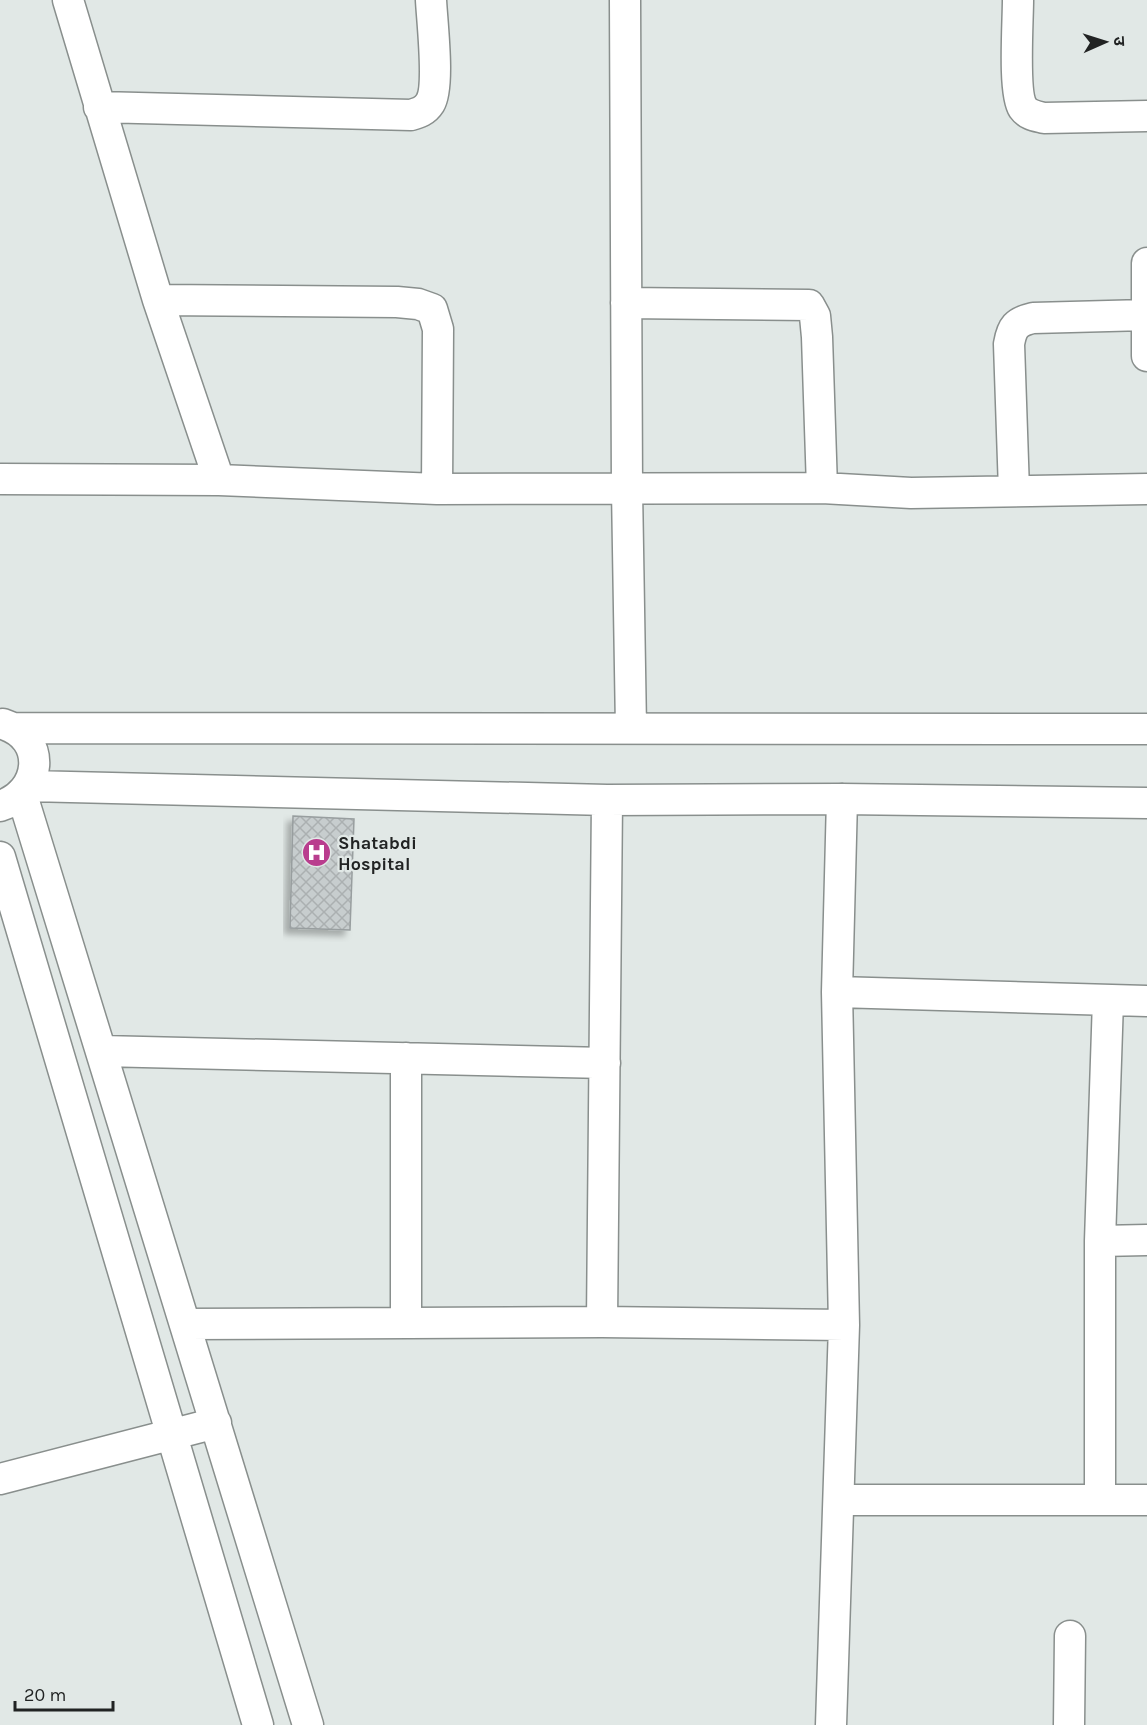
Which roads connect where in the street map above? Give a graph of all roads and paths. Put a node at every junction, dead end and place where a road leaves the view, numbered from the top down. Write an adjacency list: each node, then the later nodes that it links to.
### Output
1 (68, 0): 5 (street)
2 (431, 0): 5 (street)
3 (625, 0): 9 (street)
4 (1018, 0): 6 (street)
5 (99, 107): 8 (street)
6 (1147, 116)
7 (1147, 263): 10 (street)
8 (159, 300): 13 (street); 15 (street)
9 (626, 303): 14 (street); 16 (street)
10 (1146, 315): 11 (street); 18 (street)
11 (1147, 356)
12 (0, 479): 13 (street)
13 (219, 480): 15 (street)
14 (822, 488): 16 (street); 18 (street)
15 (437, 489): 16 (street)
16 (627, 489): 20 (street)
17 (1147, 489): 18 (street)
18 (1014, 491)
19 (7, 726): 20 (street); 22 (street)
20 (631, 728): 21 (street)
21 (1147, 729)
22 (17, 795): 24 (street); 30 (street)
23 (842, 799): 24 (street); 25 (street); 27 (street)
24 (607, 800): 32 (street)
25 (1147, 803)
26 (0, 856): 40 (street)
27 (837, 992): 28 (street); 38 (street)
28 (1108, 1000): 29 (street); 34 (street)
29 (1147, 1001)
30 (102, 1051): 31 (street); 37 (street)
31 (406, 1058): 32 (street); 36 (street)
32 (605, 1063): 35 (street)
33 (1147, 1239): 34 (street)
34 (1100, 1240): 42 (street)
35 (602, 1322): 36 (street); 38 (street)
36 (406, 1323): 37 (street)
37 (186, 1324): 39 (street)
38 (844, 1325): 43 (street)
39 (216, 1423): 40 (street); 47 (street)
40 (172, 1435): 41 (street); 46 (street)
41 (0, 1479)
42 (1100, 1499): 43 (street); 44 (street)
43 (838, 1500): 48 (street)
44 (1147, 1500)
45 (1070, 1636): 49 (street)
46 (258, 1725)
47 (308, 1725)
48 (831, 1725)
49 (1069, 1725)

